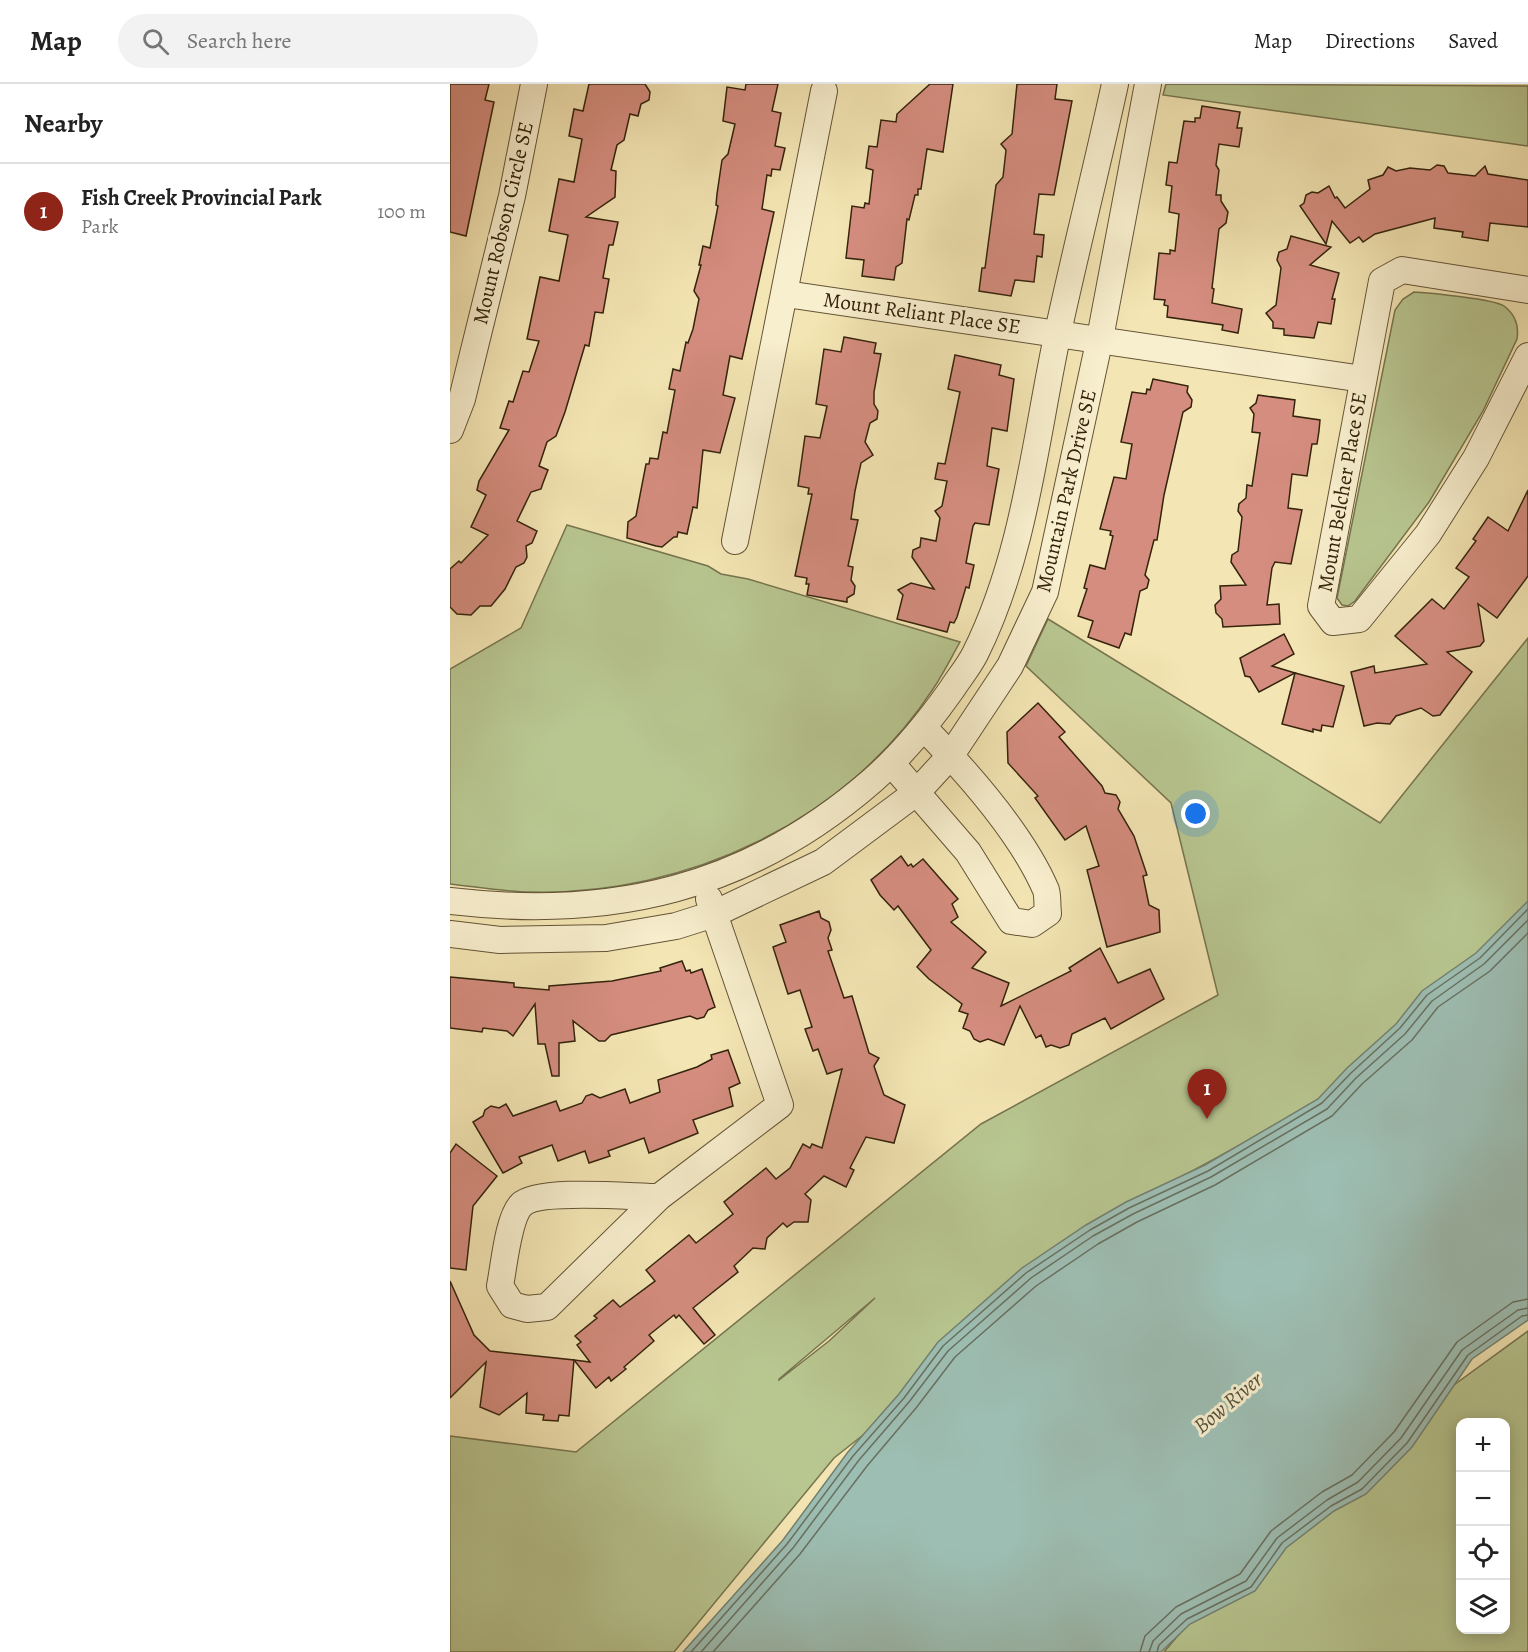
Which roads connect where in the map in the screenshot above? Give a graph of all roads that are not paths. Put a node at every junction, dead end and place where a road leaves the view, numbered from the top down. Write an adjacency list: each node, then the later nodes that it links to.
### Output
1 (534, 84): 11 (street, Mount Robson Circle SE)
2 (1115, 84): 7 (street, Mountain Park Drive SE)
3 (1148, 84): 8 (street, Mountain Park Drive SE)
4 (824, 91): 6 (street)
5 (1528, 290): 10 (street, Mount Belcher Place SE)
6 (786, 294): 7 (street, Mount Reliant Place SE); 12 (street)
7 (1058, 333): 8 (street, Mount Reliant Place SE); 13 (street, Mountain Park Drive SE)
8 (1100, 338): 10 (street, Mount Belcher Place SE); 14 (street, Mountain Park Drive SE)
9 (1528, 356): 10 (street, Mount Belcher Place SE)
10 (1362, 379)
11 (450, 430)
12 (735, 541)
13 (924, 728): 14 (street); 15 (street, Mountain Park Drive SE)
14 (951, 755): 16 (street, Mountain Park Drive SE); 16 (street)
15 (892, 764): 16 (street); 17 (street, Mountain Park Drive SE)
16 (917, 792): 19 (street, Mountain Park Drive SE)
17 (703, 882): 18 (street, Mountain Park Drive SE); 19 (street)
18 (450, 901)
19 (714, 915): 20 (street, Mountain Park Drive SE); 21 (street)
20 (450, 934)
21 (659, 1197): 21 (street)

